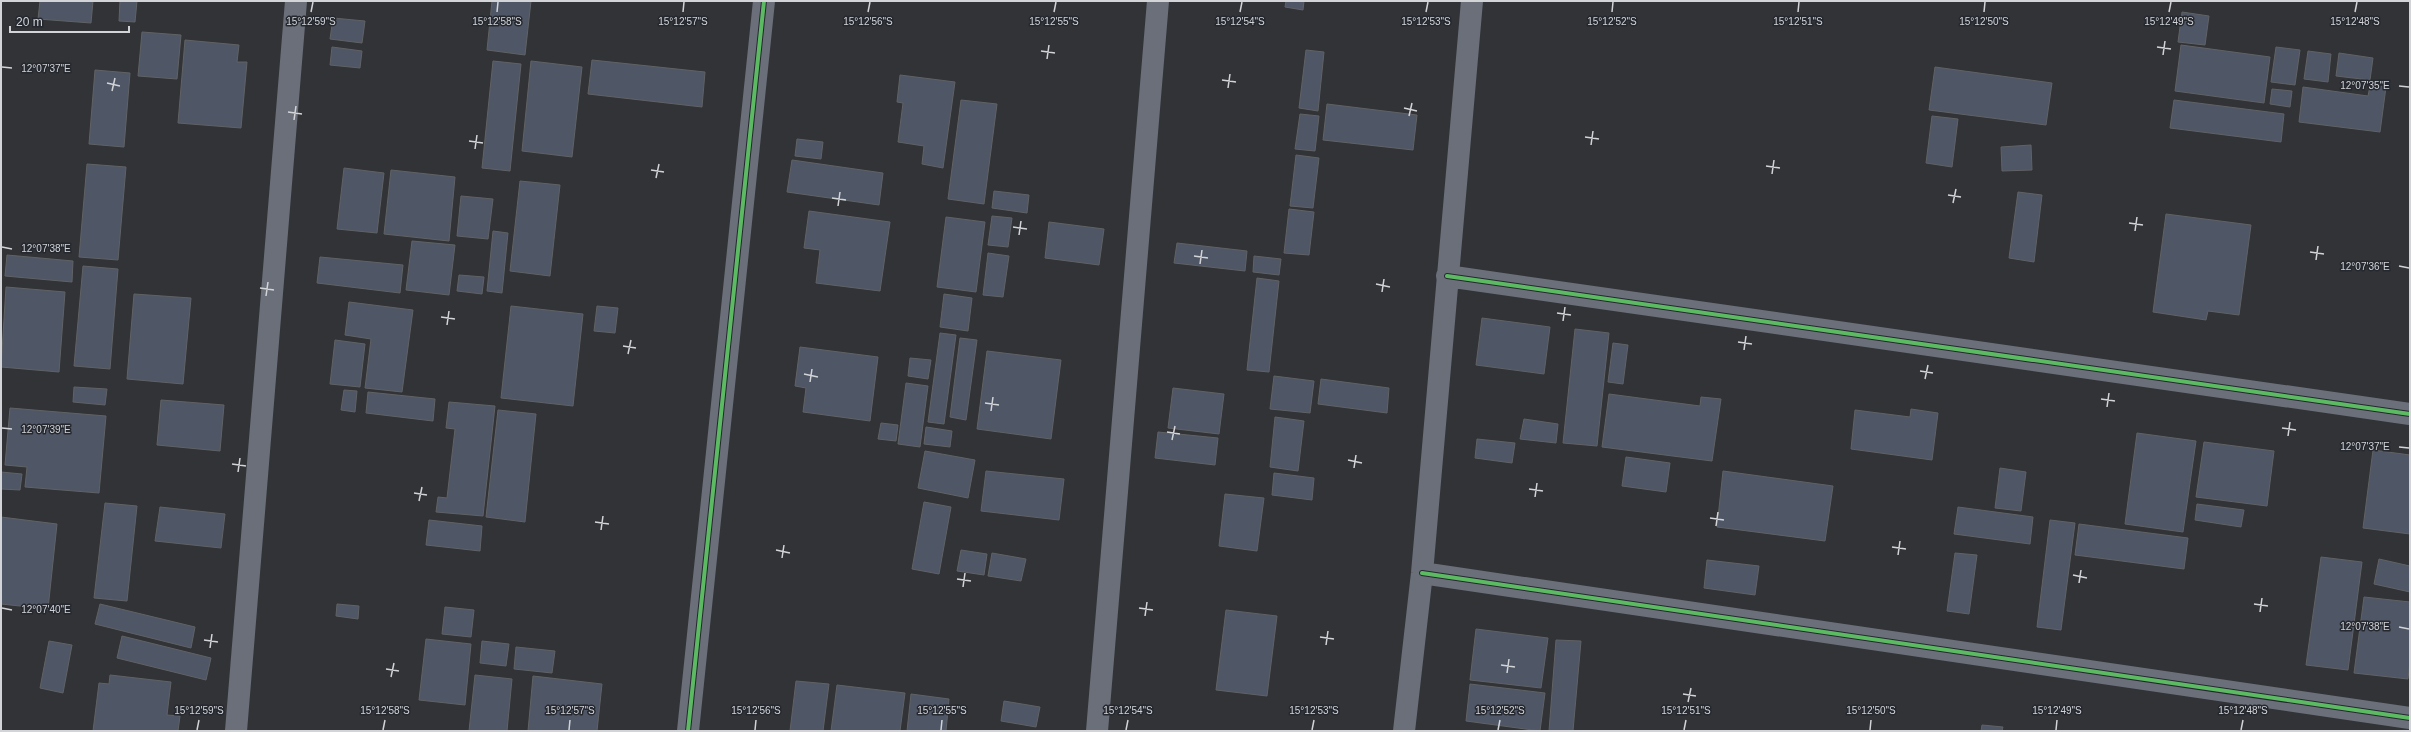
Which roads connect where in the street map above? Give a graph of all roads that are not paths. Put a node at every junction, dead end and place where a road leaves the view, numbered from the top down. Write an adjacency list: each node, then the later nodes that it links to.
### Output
1 (296, 1): 9 (street)
2 (764, 1): 10 (street)
3 (1158, 1): 11 (street)
4 (1472, 1): 5 (street)
5 (1447, 276): 6 (street); 7 (street)
6 (2410, 414)
7 (1422, 573): 8 (street); 12 (street)
8 (2410, 718)
9 (236, 731)
10 (688, 731)
11 (1097, 731)
12 (1404, 731)

